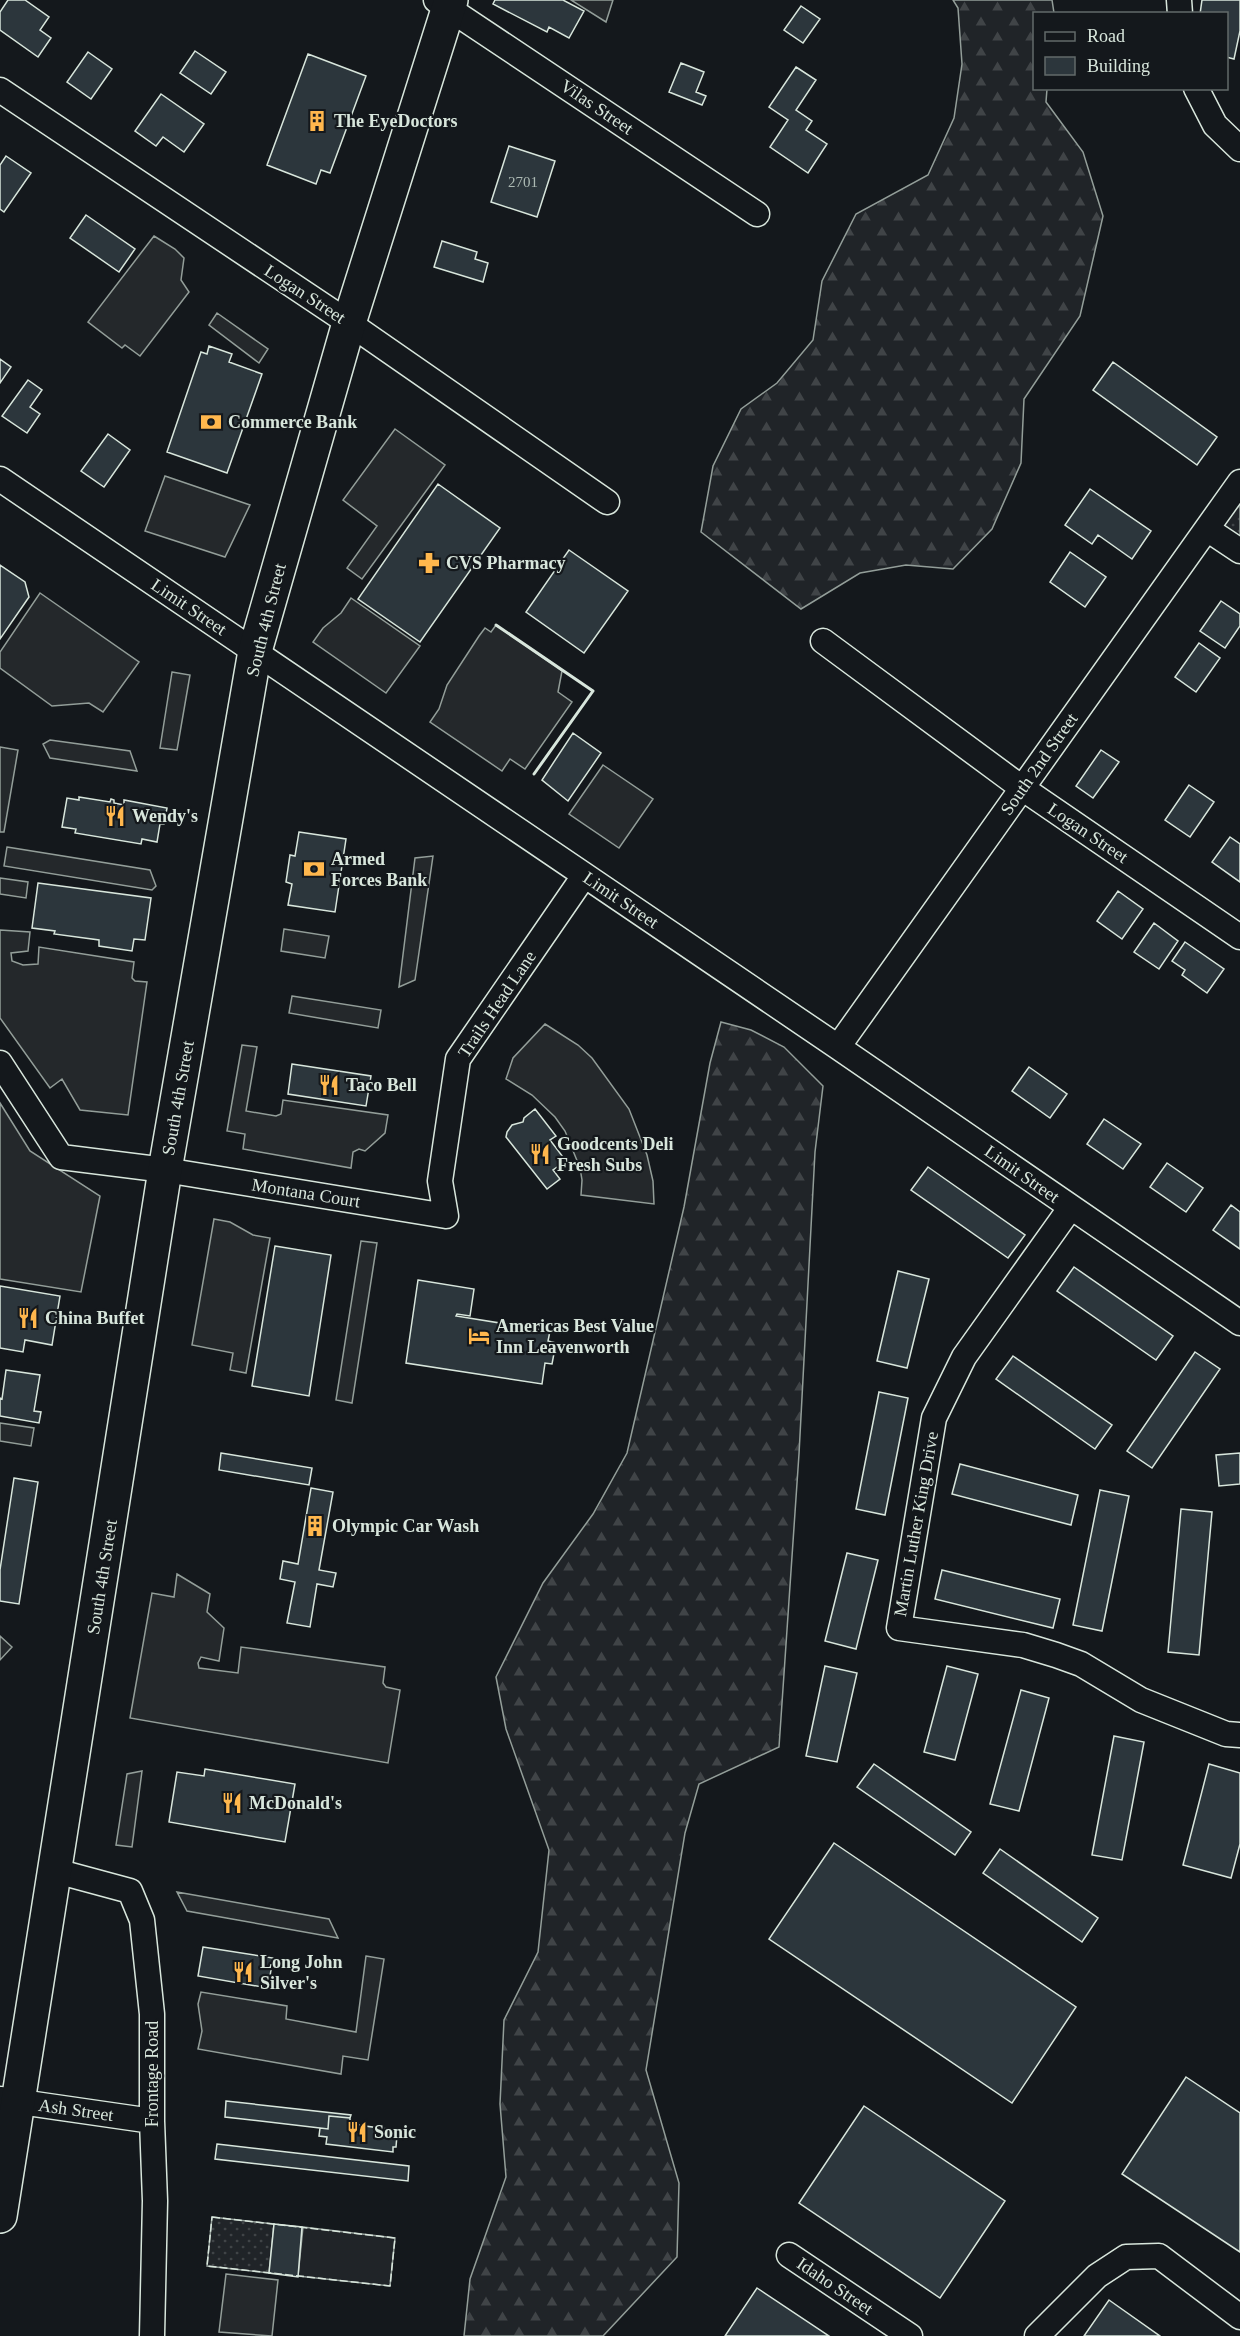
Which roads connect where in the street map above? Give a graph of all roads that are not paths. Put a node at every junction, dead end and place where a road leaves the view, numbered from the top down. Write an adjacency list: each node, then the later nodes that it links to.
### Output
1 (446, 3): 5 (street, Vilas Street); 6 (highway, South 4th Street)
2 (0, 90): 6 (street, Logan Street)
3 (1197, 90): 4 (street)
4 (1240, 149)
5 (757, 214)
6 (349, 323): 9 (street, Logan Street); 13 (highway, South 4th Street)
7 (0, 479): 13 (street, Limit Street)
8 (1240, 482): 10 (street, South 2nd Street)
9 (607, 502)
10 (1207, 529): 11 (street); 14 (street, South 2nd Street)
11 (1240, 552)
12 (823, 641): 14 (street, Logan Street)
13 (255, 651): 15 (street, Limit Street); 19 (highway, South 4th Street)
14 (1023, 788): 16 (street, Logan Street); 17 (street, South 2nd Street)
15 (584, 876): 17 (street, Limit Street); 21 (street, Trails Head Lane)
16 (1240, 937)
17 (838, 1047): 20 (street, Limit Street)
18 (0, 1063): 19 (street, Montana Court)
19 (165, 1170): 21 (street, Montana Court); 24 (highway, South 4th Street)
20 (1071, 1207): 22 (street, Limit Street); 23 (street, Martin Luther King Drive)
21 (446, 1216)
22 (1240, 1323)
23 (1240, 1736)
24 (56, 1871): 25 (highway, South 4th Street); 26 (street, Frontage Road)
25 (9, 2100): 26 (street, Ash Street); 27 (highway, South 4th Street)
26 (152, 2121): 30 (street, Frontage Road)
27 (0, 2216)
28 (789, 2255): 31 (street, Idaho Street)
29 (1240, 2317): 32 (street)
30 (152, 2336)
31 (910, 2336)
32 (1037, 2336)

